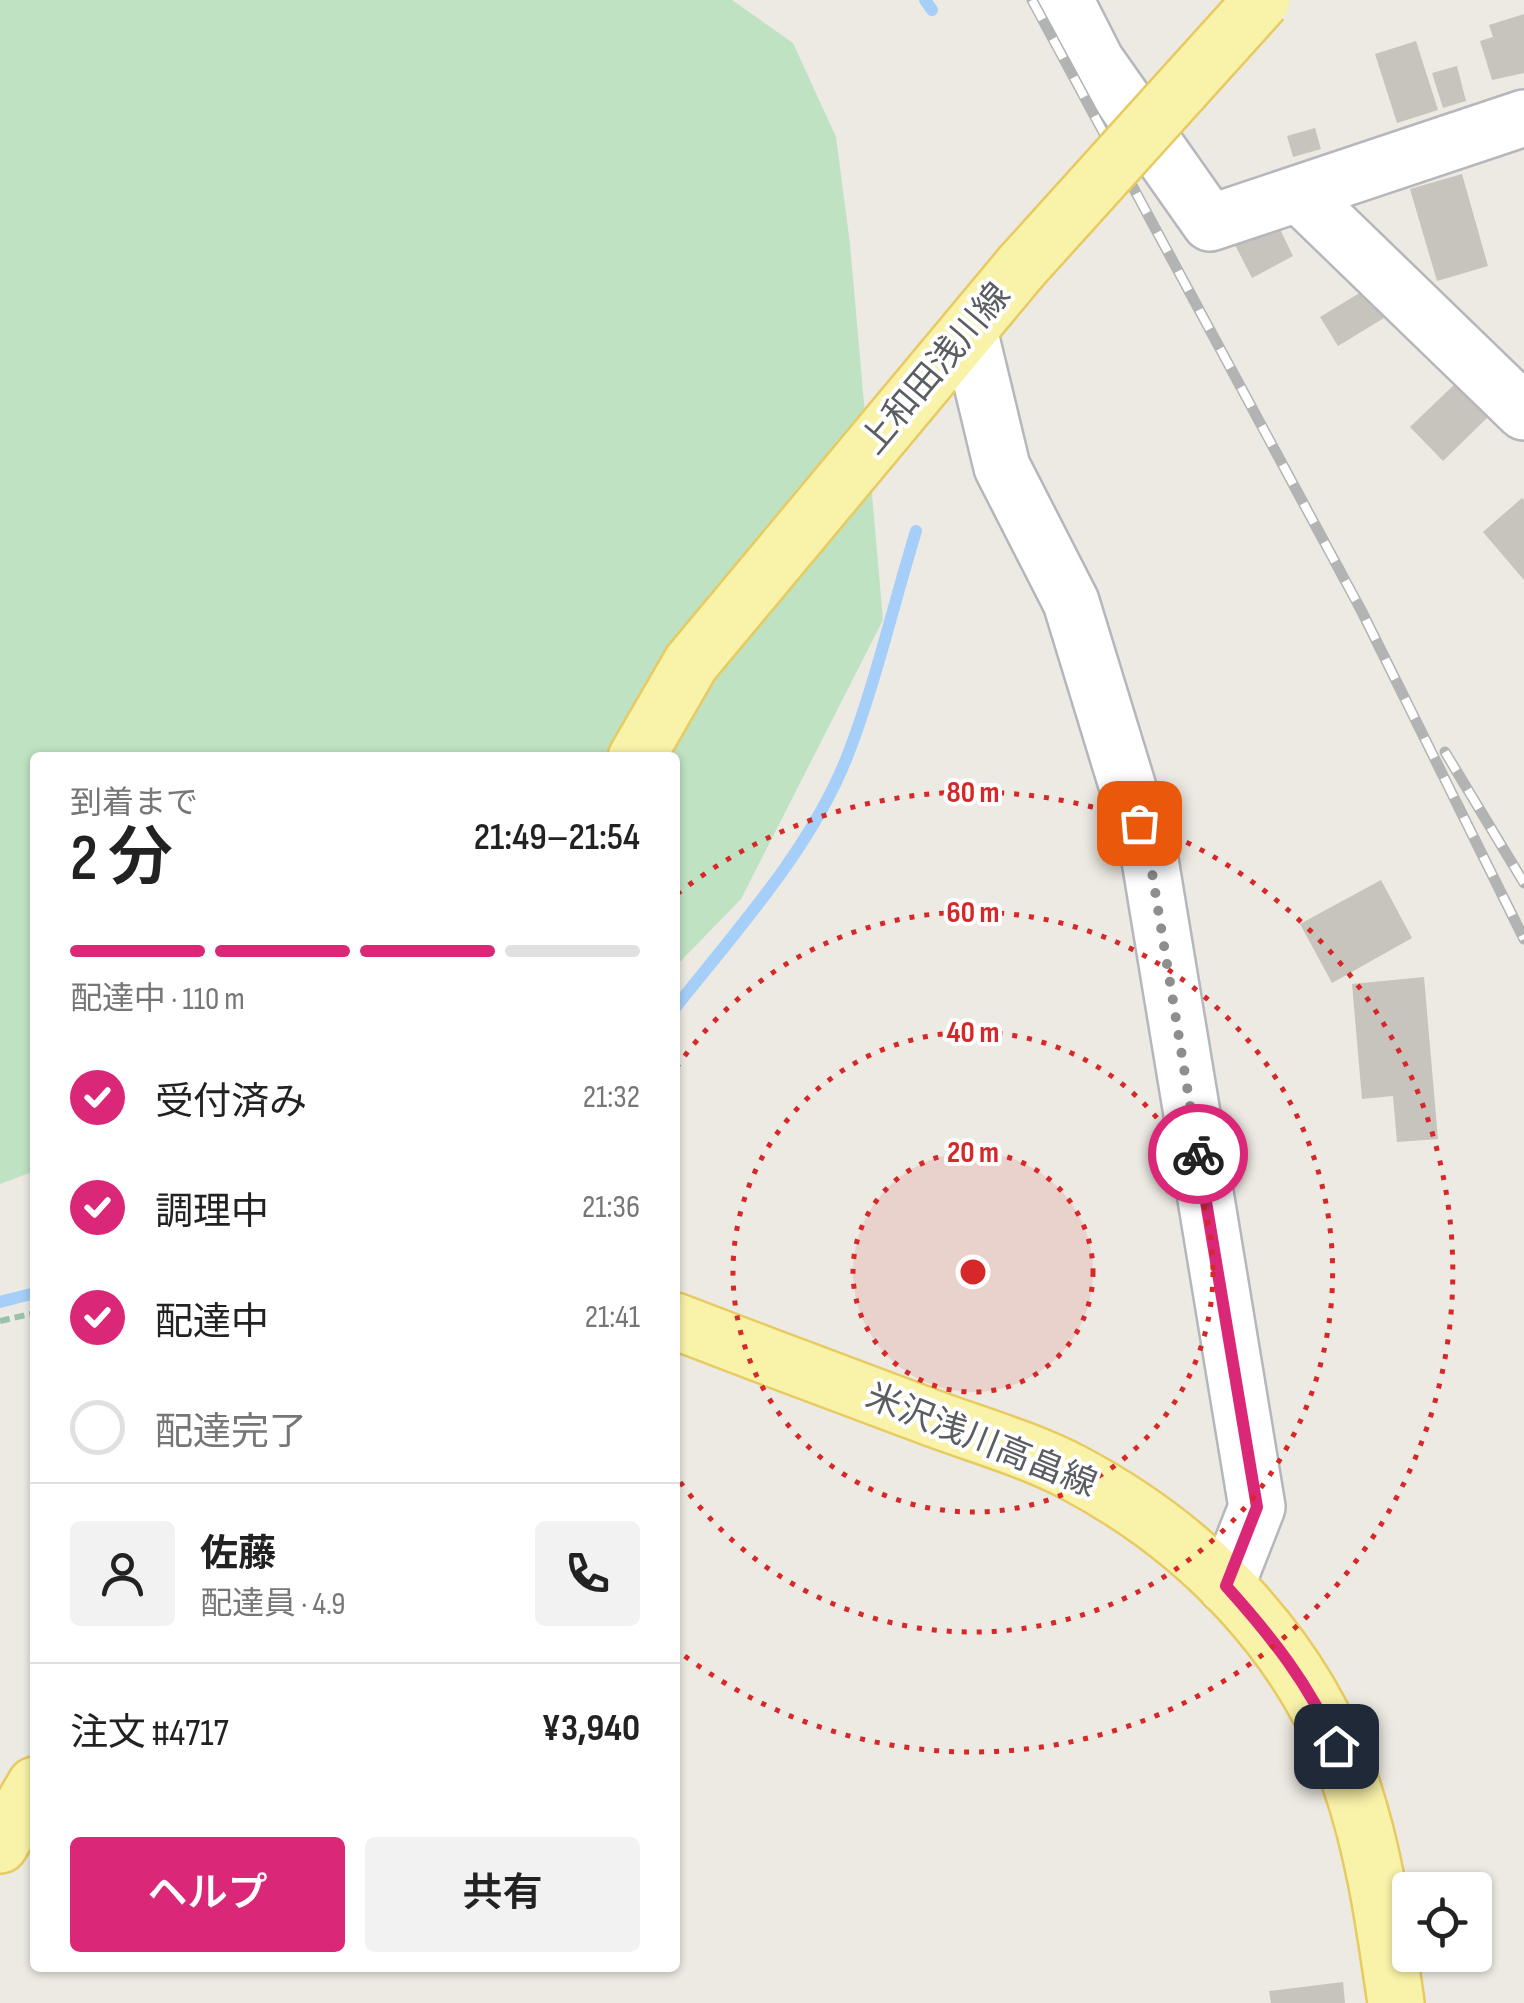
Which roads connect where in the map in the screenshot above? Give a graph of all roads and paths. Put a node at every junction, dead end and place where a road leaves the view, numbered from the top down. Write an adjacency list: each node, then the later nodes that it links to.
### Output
1 (1065, 0): 4 (street)
2 (1262, 0): 5 (main road, 上和田浅川線, bridge)
3 (1524, 118): 4 (street)
4 (1300, 195): 6 (street)
5 (969, 330): 7 (main road, 上和田浅川線); 11 (street)
6 (1524, 412)
7 (640, 752)
8 (30, 1314): 9 (path)
9 (0, 1321)
10 (680, 1323): 11 (main road, 米沢浅川高畠線)
11 (1226, 1586): 14 (main road, 米沢浅川高畠線)
12 (30, 1794): 13 (main road)
13 (0, 1846)
14 (1396, 2003)

